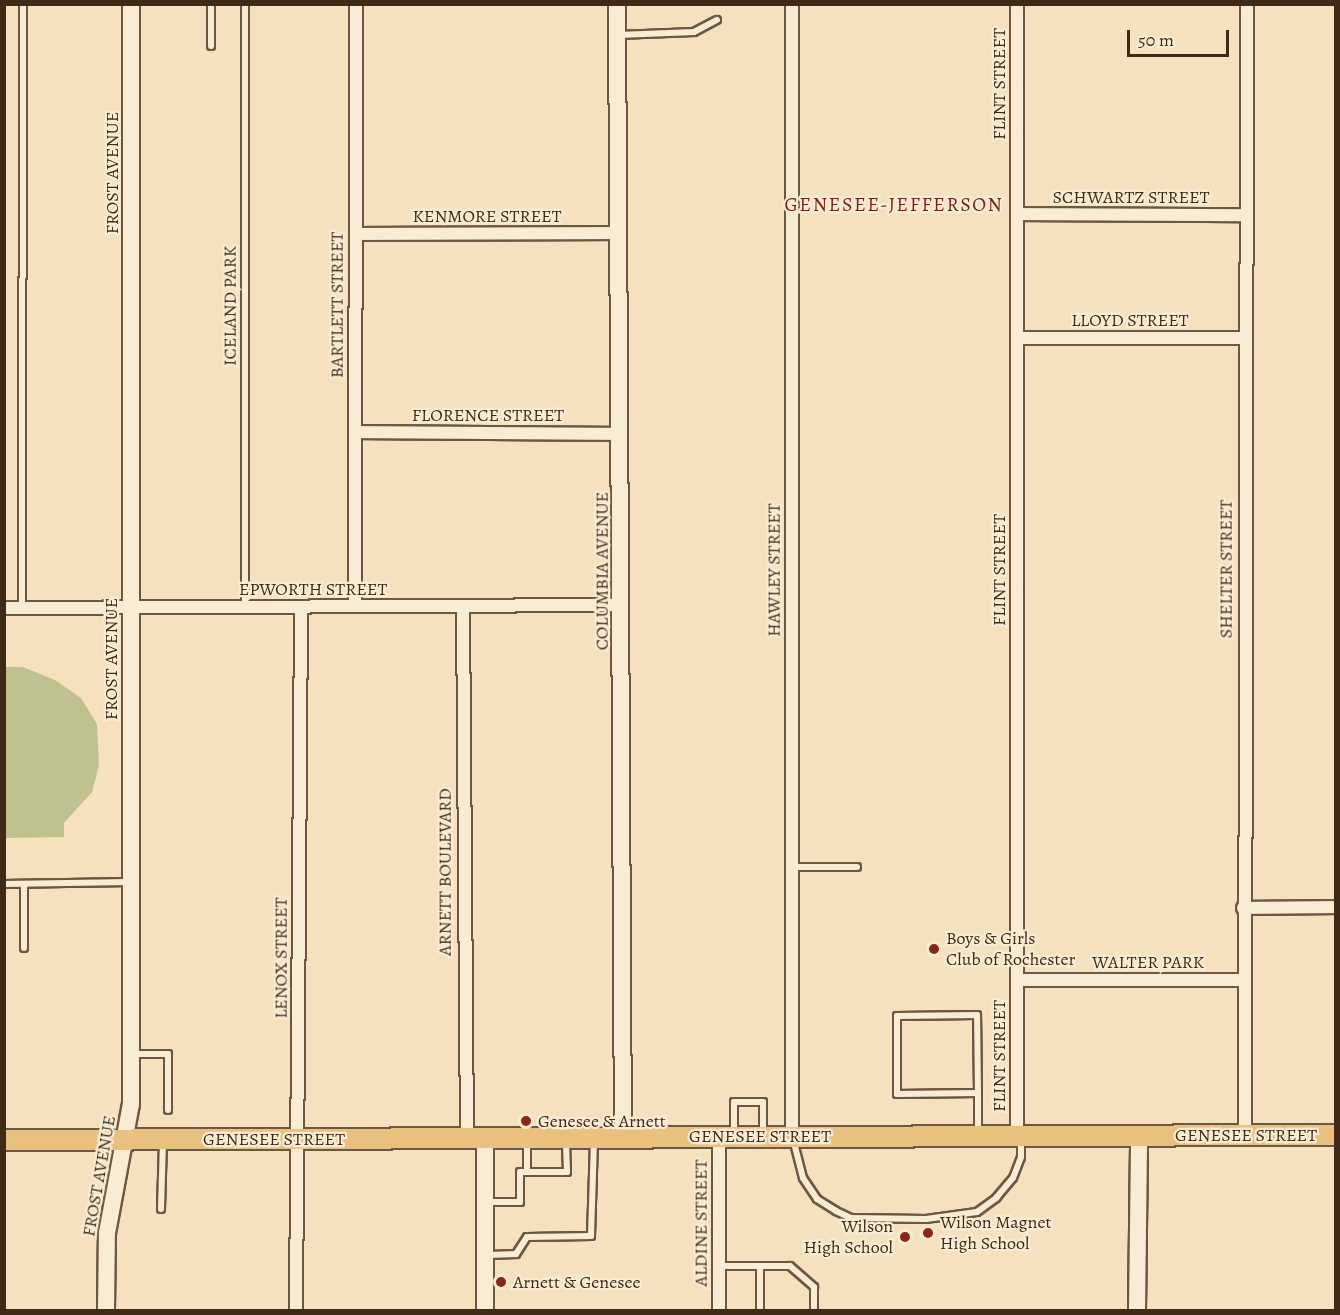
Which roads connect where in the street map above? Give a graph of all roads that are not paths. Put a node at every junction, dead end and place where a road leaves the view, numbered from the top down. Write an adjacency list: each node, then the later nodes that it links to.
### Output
1 (23, 4): 27 (lane)
2 (131, 4): 28 (street, FROST AVENUE)
3 (211, 4): 12 (lane)
4 (245, 4): 24 (lane, ICELAND PARK)
5 (356, 4): 16 (street, BARTLETT STREET)
6 (617, 4): 11 (street, COLUMBIA AVENUE)
7 (792, 4): 29 (street, HAWLEY STREET)
8 (1017, 4): 13 (street, FLINT STREET)
9 (1247, 4): 14 (street, SHELTER STREET)
10 (717, 20): 11 (lane)
11 (618, 35): 15 (street, COLUMBIA AVENUE)
12 (211, 46)
13 (1017, 214): 14 (street, SCHWARTZ STREET); 17 (street, FLINT STREET)
14 (1244, 215): 18 (street, SHELTER STREET)
15 (620, 233): 16 (street, KENMORE STREET); 20 (street, COLUMBIA AVENUE)
16 (356, 234): 19 (street, BARTLETT STREET)
17 (1017, 338): 18 (street, LLOYD STREET); 37 (street, FLINT STREET)
18 (1244, 338): 35 (street, SHELTER STREET)
19 (355, 432): 20 (street, FLORENCE STREET); 22 (street, BARTLETT STREET)
20 (621, 434): 21 (street, COLUMBIA AVENUE)
21 (621, 605): 23 (street, EPWORTH STREET); 54 (street, COLUMBIA AVENUE)
22 (355, 606): 23 (street, EPWORTH STREET); 25 (street, EPWORTH STREET)
23 (463, 606): 50 (street, ARNETT BOULEVARD)
24 (245, 607): 25 (street, EPWORTH STREET); 28 (street, EPWORTH STREET)
25 (301, 607): 55 (street, LENOX STREET)
26 (4, 608): 27 (street, EPWORTH STREET)
27 (22, 608): 28 (street, EPWORTH STREET)
28 (131, 608): 31 (street, FROST AVENUE)
29 (792, 867): 30 (lane); 49 (street, HAWLEY STREET)
30 (857, 867)
31 (131, 882): 33 (lane); 39 (street, FROST AVENUE)
32 (4, 884): 33 (lane)
33 (24, 884): 36 (lane)
34 (1335, 907): 35 (street)
35 (1243, 908): 38 (street, SHELTER STREET)
36 (24, 948)
37 (1017, 980): 38 (street, WALTER PARK); 43 (street, FLINT STREET)
38 (1243, 980): 45 (street, SHELTER STREET)
39 (130, 1054): 41 (lane); 56 (street, FROST AVENUE)
40 (978, 1094): 40 (lane); 42 (lane)
41 (168, 1110)
42 (978, 1135): 43 (main road, GENESEE STREET); 49 (main road, GENESEE STREET)
43 (1019, 1135): 44 (main road, GENESEE STREET); 49 (lane)
44 (1139, 1135): 45 (main road, GENESEE STREET); 71 (street)
45 (1245, 1135): 46 (main road, GENESEE STREET)
46 (1335, 1135)
47 (726, 1136): 48 (main road, GENESEE STREET); 48 (lane); 54 (main road, GENESEE STREET); 63 (street, ALDINE STREET)
48 (763, 1136): 49 (main road, GENESEE STREET)
49 (792, 1136)
50 (476, 1137): 51 (main road, GENESEE STREET); 55 (main road, GENESEE STREET); 60 (street, ARNETT BOULEVARD)
51 (527, 1137): 52 (main road, GENESEE STREET); 59 (lane)
52 (566, 1137): 53 (main road, GENESEE STREET); 59 (lane)
53 (594, 1137): 54 (main road, GENESEE STREET); 62 (lane)
54 (623, 1137)
55 (298, 1138): 57 (main road, GENESEE STREET); 66 (street, LENOX STREET)
56 (126, 1139): 57 (main road, GENESEE STREET); 58 (main road, GENESEE STREET); 65 (street, FROST AVENUE)
57 (163, 1139): 61 (lane)
58 (4, 1140)
59 (527, 1172): 60 (lane)
60 (485, 1202): 62 (street, ARNETT BOULEVARD)
61 (161, 1209)
62 (485, 1255): 67 (street, ARNETT BOULEVARD)
63 (719, 1266): 64 (lane); 68 (street, ALDINE STREET)
64 (760, 1266): 69 (lane); 70 (lane)
65 (106, 1311)
66 (296, 1311)
67 (485, 1311)
68 (719, 1311)
69 (760, 1311)
70 (814, 1311)
71 (1137, 1311)

